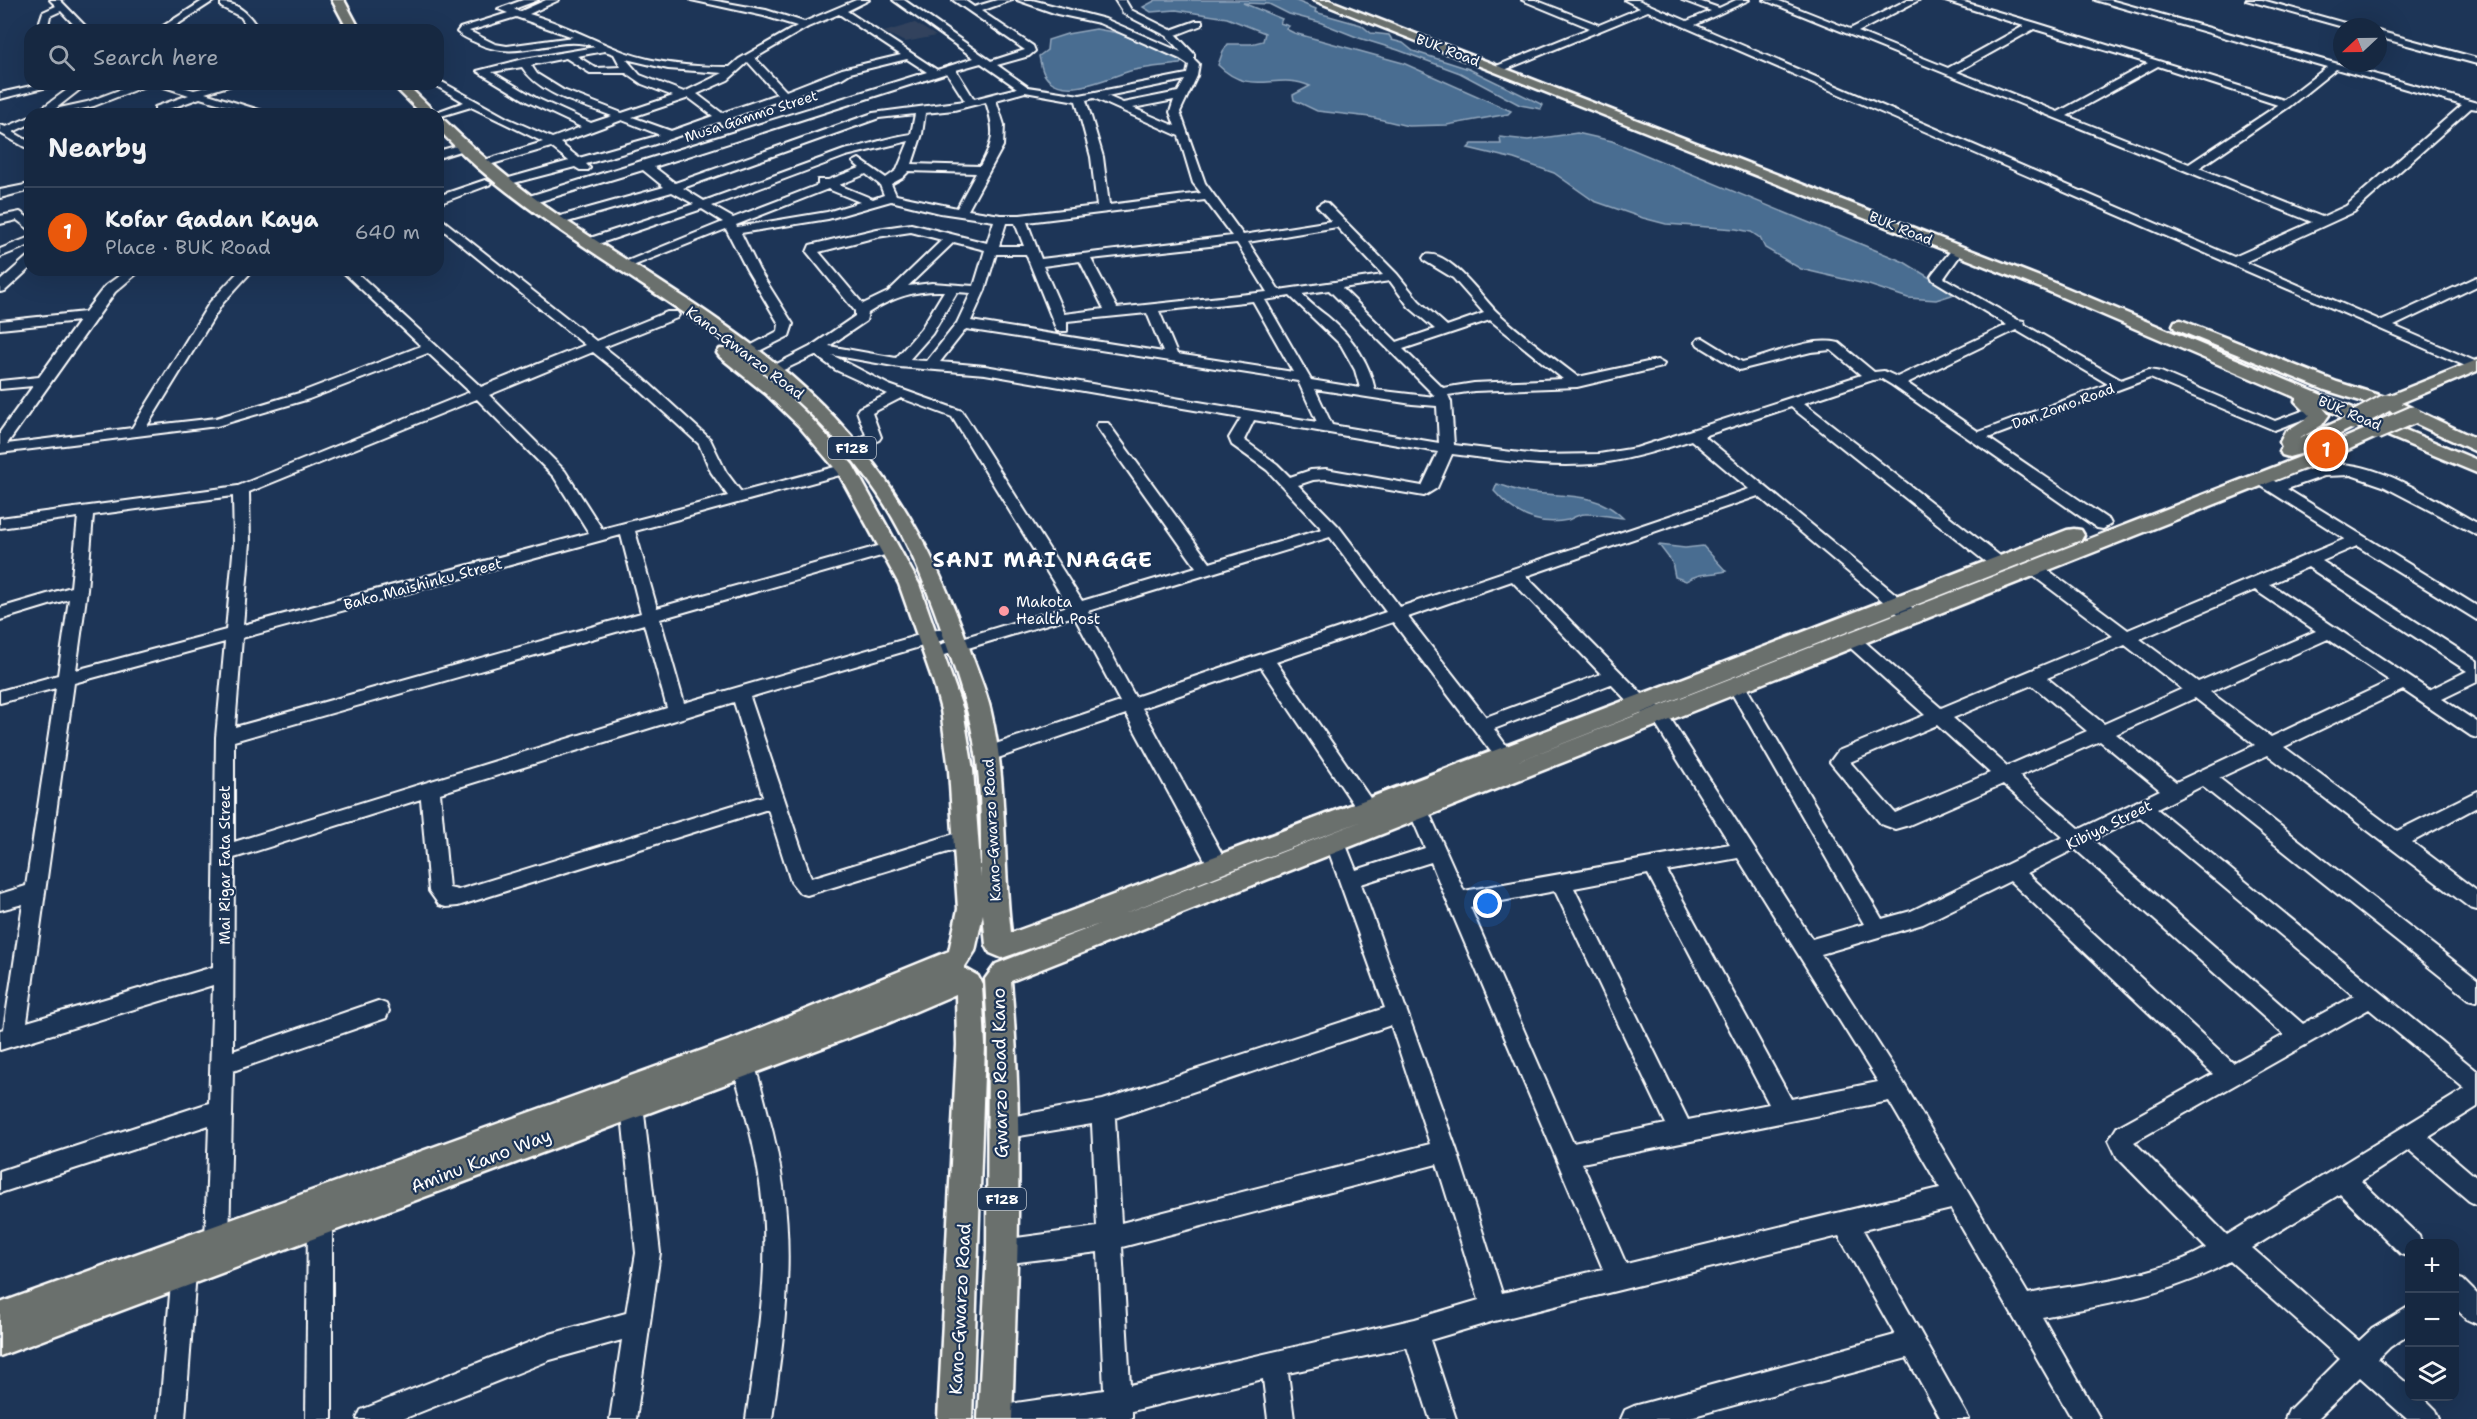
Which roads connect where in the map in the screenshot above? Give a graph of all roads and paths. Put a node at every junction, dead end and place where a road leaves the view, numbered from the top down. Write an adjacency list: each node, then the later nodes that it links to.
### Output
1 (210, 0): 38 (street)
2 (326, 0): 40 (main road)
3 (338, 0): 41 (main road)
4 (533, 0): 31 (street)
5 (554, 0): 31 (street)
6 (696, 0): 32 (street)
7 (864, 0): 28 (street)
8 (898, 0): 59 (street)
9 (958, 0): 29 (street)
10 (1007, 0): 29 (street)
11 (1022, 0): 56 (street)
12 (1120, 0): 47 (street)
13 (1319, 0): 63 (main road, BUK Road)
14 (1336, 0): 63 (main road, BUK Road)
15 (1527, 0): 45 (street)
16 (1658, 0): 26 (street)
17 (1687, 0): 30 (street)
18 (1744, 0): 30 (street)
19 (1769, 0): 46 (street)
20 (1914, 0): 46 (street)
21 (1947, 0): 44 (street)
22 (2100, 0): 61 (street)
23 (2252, 0): 34 (street)
24 (759, 1): 32 (street)
25 (59, 4): 36 (street); 37 (street)
26 (1640, 4): 43 (street); 45 (street)
27 (224, 5): 39 (street)
28 (840, 10): 42 (street); 54 (street)
29 (974, 10): 59 (street, Musa Gammo Street)
30 (1720, 11): 43 (street)
31 (515, 12): 33 (street); 49 (street); 50 (street)
32 (766, 13): 42 (street)
33 (470, 16)
34 (2333, 21)
35 (1199, 23): 47 (street)
36 (44, 24)
37 (78, 24)
38 (172, 24)
39 (250, 24)
40 (338, 24)
41 (351, 24)
42 (805, 25): 55 (street)
43 (1687, 25): 168 (street)
44 (2033, 25): 60 (street); 67 (street)
45 (1599, 28): 63 (street)
46 (1851, 32): 67 (street)
47 (1170, 34): 56 (street)
48 (2387, 36): 57 (street)
49 (584, 39): 50 (street); 51 (street)
50 (536, 45): 58 (street)
51 (605, 48): 52 (street); 53 (street)
52 (618, 53): 64 (street); 66 (street)
53 (568, 55): 58 (street); 64 (street)
54 (908, 56): 69 (street); 71 (street)
55 (749, 58): 66 (street); 84 (street)
56 (1189, 60): 70 (street)
57 (2477, 61)
58 (524, 62): 109 (street); 112 (street)
59 (986, 62): 65 (street, Musa Gammo Street); 74 (street)
60 (2157, 62): 94 (street); 108 (street)
61 (2333, 66)
62 (2333, 67): 94 (street)
63 (1502, 68): 164 (main road, BUK Road); 177 (main road, BUK Road)
64 (628, 69): 83 (street)
65 (950, 69): 69 (street, Musa Gammo Street); 93 (street)
66 (733, 70): 83 (street)
67 (1949, 72): 108 (street)
68 (2355, 72): 95 (street)
69 (934, 73): 82 (street, Musa Gammo Street)
70 (1192, 76): 85 (street); 87 (street)
71 (847, 82): 82 (street); 84 (street)
72 (444, 87): 92 (street)
73 (24, 89): 86 (street)
74 (1025, 89): 88 (street); 89 (street)
75 (74, 90): 97 (street)
76 (129, 90): 91 (street)
77 (182, 90): 81 (street)
78 (210, 90): 81 (street)
79 (388, 90): 103 (main road)
80 (404, 90): 104 (main road)
81 (197, 94): 90 (street); 100 (street)
82 (866, 94): 107 (street, Musa Gammo Street)
83 (687, 95): 109 (street); 110 (street)
84 (782, 95): 107 (street); 110 (street)
85 (1181, 95): 96 (street); 115 (street)
86 (0, 96)
87 (1098, 96): 89 (street); 96 (street)
88 (990, 98): 93 (street); 131 (street)
89 (1080, 98): 147 (street)
90 (218, 99): 101 (street); 102 (street)
91 (99, 101): 98 (street); 99 (street)
92 (472, 103): 106 (street); 119 (street)
93 (971, 103): 105 (street)
94 (2286, 104): 130 (street)
95 (2473, 105): 154 (street)
96 (1125, 106): 115 (street)
97 (49, 108)
98 (70, 108)
99 (105, 108)
100 (162, 108)
101 (195, 108)
102 (247, 108)
103 (406, 108)
104 (424, 108)
105 (920, 111): 114 (street); 117 (street)
106 (444, 112)
107 (802, 115): 114 (street); 120 (street, Musa Gammo Street)
108 (2060, 115): 130 (street)
109 (623, 116): 112 (street); 116 (street)
110 (721, 116): 116 (street); 120 (street)
111 (24, 122): 113 (street)
112 (590, 127): 119 (street)
113 (2, 130): 118 (street)
114 (829, 133): 122 (street); 123 (street)
115 (1184, 134): 140 (street)
116 (670, 135): 124 (street)
117 (915, 137): 122 (street); 127 (street)
118 (24, 143)
119 (553, 143): 124 (street); 125 (street)
120 (737, 143): 123 (street); 126 (street, Musa Gammo Street)
121 (447, 148): 125 (main road, Kano-Gwarzo Road / F128); 134 (main road, Kano-Gwarzo Road / F128)
122 (849, 153): 128 (street); 129 (street)
123 (758, 157): 128 (street); 137 (street)
124 (579, 163): 132 (street); 133 (street)
125 (482, 164): 133 (main road, Kano-Gwarzo Road / F128)
126 (647, 167): 132 (street, Musa Gammo Street); 137 (street)
127 (905, 167): 131 (street); 135 (street)
128 (780, 168): 136 (street); 145 (street)
129 (867, 169): 135 (street); 136 (street)
130 (2190, 169): 154 (street)
131 (985, 170): 148 (street)
132 (599, 180): 143 (street, Musa Gammo Street)
133 (506, 182): 143 (main road, Kano-Gwarzo Road / F128)
134 (485, 183): 142 (street); 189 (main road, Kano-Gwarzo Road / F128)
135 (885, 183): 141 (street)
136 (827, 184): 144 (street); 157 (street)
137 (676, 187): 145 (street); 153 (street)
138 (24, 188): 139 (street)
139 (0, 194)
140 (1208, 196): 147 (street); 159 (street)
141 (891, 197): 144 (street); 148 (street)
142 (444, 198)
143 (530, 200): 153 (main road, Kano-Gwarzo Road / F128)
144 (873, 203): 157 (street)
145 (704, 204): 157 (street); 160 (street)
146 (1323, 206): 155 (street)
147 (1103, 207): 150 (street)
148 (962, 212): 149 (street)
149 (1001, 219): 150 (street); 162 (street)
150 (1020, 219): 163 (street)
151 (0, 220): 152 (street)
152 (24, 220)
153 (558, 221): 160 (main road, Kano-Gwarzo Road / F128)
154 (2323, 222): 168 (street)
155 (1342, 223): 159 (street); 175 (street)
156 (444, 225): 202 (street)
157 (732, 227): 171 (street); 206 (street)
158 (951, 238): 162 (street); 184 (street); 187 (street)
159 (1241, 240): 166 (street); 183 (street)
160 (591, 242): 171 (main road, Kano-Gwarzo Road / F128)
161 (24, 243): 165 (street)
162 (991, 249): 163 (street); 181 (street)
163 (1031, 250): 169 (street)
164 (1957, 250): 177 (main road, BUK Road); 194 (street)
165 (0, 253)
166 (1084, 257): 169 (street); 188 (street)
167 (1429, 258): 190 (street)
168 (2234, 262): 197 (street)
169 (1036, 263): 192 (street)
170 (24, 266): 180 (street)
171 (621, 266): 206 (main road, Kano-Gwarzo Road / F128)
172 (127, 276): 191 (street)
173 (241, 276): 232 (street)
174 (353, 276): 201 (street)
175 (1393, 277): 179 (street); 198 (street)
176 (2477, 281): 197 (street)
177 (2049, 283): 222 (main road); 224 (main road); 242 (main road, BUK Road); 243 (main road, BUK Road)
178 (953, 287): 181 (street); 184 (street); 193 (street)
179 (1333, 287): 182 (street); 203 (street)
180 (0, 288)
181 (979, 290): 196 (street)
182 (1294, 292): 183 (street); 219 (street)
183 (1274, 293): 185 (street)
184 (893, 294): 187 (street)
185 (1257, 297): 186 (street); 212 (street)
186 (1151, 307): 188 (street); 205 (street)
187 (862, 311): 204 (street)
188 (1112, 312): 192 (street)
189 (672, 315): 202 (street); 244 (main road, Kano-Gwarzo Road / F128)
190 (1492, 315): 198 (street); 215 (street)
191 (89, 316): 195 (street); 213 (street)
192 (1060, 318): 199 (street)
193 (933, 322): 196 (street); 207 (street)
194 (2019, 324): 214 (street); 217 (street)
195 (0, 325)
196 (961, 326): 199 (street); 208 (street)
197 (2384, 326): 210 (street)
198 (1444, 330): 203 (street)
199 (1061, 339): 205 (street)
200 (1703, 342): 211 (street)
201 (430, 346): 218 (street); 232 (street)
202 (595, 346): 218 (street); 250 (street)
203 (1393, 348): 221 (street)
204 (815, 349): 206 (street); 207 (street); 220 (street)
205 (1172, 358): 212 (street)
206 (760, 361): 238 (main road, Kano-Gwarzo Road / F128)
207 (899, 363): 208 (street)
208 (931, 364): 225 (street)
209 (1657, 364): 215 (street)
210 (2476, 368): 224 (main road); 227 (main road)
211 (1871, 376): 214 (street); 223 (street)
212 (1304, 380): 219 (street); 230 (street)
213 (42, 381): 216 (street); 235 (street)
214 (1897, 382): 234 (street)
215 (1577, 383): 221 (street)
216 (0, 385)
217 (2120, 385): 226 (street, Dan Zomo Road); 234 (street, Dan Zomo Road)
218 (478, 392): 248 (street); 257 (street)
219 (1368, 392): 221 (street)
220 (900, 393): 238 (street); 267 (street)
221 (1442, 397): 239 (street)
222 (2304, 401): 226 (main road); 228 (main road)
223 (1794, 402): 233 (street); 261 (street)
224 (2386, 403): 227 (main road); 228 (main road, bridge)
225 (1251, 414): 230 (street); 246 (street)
226 (2319, 415): 241 (main road)
227 (2413, 415): 231 (main road, bridge); 237 (main road)
228 (2353, 421): 231 (main road); 241 (main road)
229 (1103, 426): 262 (street)
230 (1326, 427): 239 (street)
231 (2376, 431): 236 (main road); 241 (main road)
232 (136, 433): 240 (street)
233 (1694, 435): 239 (street); 249 (street)
234 (1978, 437): 253 (street)
235 (0, 443)
236 (2411, 445): 241 (main road); 245 (main road)
237 (2477, 446)
238 (852, 447): 275 (main road, Kano-Gwarzo Road / F128)
239 (1447, 448): 246 (street)
240 (0, 449)
241 (2303, 454): 247 (main road); 253 (main road)
242 (2477, 456)
243 (2477, 467)
244 (846, 469): 250 (street, Bako Maishinku Street); 259 (main road, Kano-Gwarzo Road / F128)
245 (2477, 471)
246 (1289, 483): 256 (street)
247 (2268, 483): 255 (street); 258 (street); 263 (main road)
248 (241, 490): 251 (street); 274 (street, Mai Rigar Fata Street)
249 (1761, 490): 264 (street); 268 (street)
250 (737, 498): 254 (street, Bako Maishinku Street)
251 (87, 511): 252 (street); 266 (street)
252 (0, 523)
253 (2103, 524): 261 (main road)
254 (627, 529): 257 (street, Bako Maishinku Street); 270 (street)
255 (2477, 530)
256 (1334, 531): 262 (street); 271 (street)
257 (599, 537): 274 (street, Bako Maishinku Street)
258 (2358, 540): 260 (street); 272 (street)
259 (889, 548): 270 (street); 278 (main road, Kano-Gwarzo Road / F128)
260 (2309, 560): 265 (street); 280 (street)
261 (1998, 563): 268 (main road)
262 (1205, 568): 267 (street)
263 (2034, 568): 268 (main road); 276 (street)
264 (1516, 575): 271 (street); 282 (street)
265 (2257, 583): 273 (street); 276 (street)
266 (79, 590): 269 (street); 284 (street)
267 (1078, 608): 275 (street); 291 (street)
268 (1904, 610): 277 (main road); 292 (main road)
269 (0, 614)
270 (652, 614): 293 (street); 298 (street)
271 (1397, 614): 279 (street); 295 (street)
272 (2477, 614)
273 (2329, 632): 285 (street); 287 (street)
274 (233, 635): 284 (street, Bako Maishinku Street); 298 (street, Mai Rigar Fata Street)
275 (956, 638): 278 (street); 300 (main road, Kano-Gwarzo Road / F128)
276 (2125, 638): 283 (street); 287 (street)
277 (1851, 639): 286 (main road); 294 (street)
278 (932, 645): 288 (street); 311 (main road, Kano-Gwarzo Road / F128)
279 (1265, 659): 291 (street); 309 (street)
280 (2477, 669)
281 (2477, 674): 290 (street)
282 (1614, 676): 292 (street); 295 (street)
283 (2034, 677): 294 (street); 296 (street)
284 (66, 679): 289 (street, Bako Maishinku Street); 323 (street)
285 (2404, 682): 290 (street); 299 (street, Kibiya Street)
286 (1736, 685): 292 (main road); 327 (street)
287 (2197, 691): 296 (street); 299 (street)
288 (740, 694): 293 (street); 307 (street)
289 (0, 697)
290 (2428, 698): 297 (street)
291 (1131, 707): 300 (street); 319 (street)
292 (1649, 709): 301 (main road); 310 (main road); 315 (street)
293 (677, 712): 304 (street)
294 (1939, 716): 302 (street); 302 (street)
295 (1482, 726): 301 (street)
296 (2101, 731): 302 (street); 305 (street)
297 (2477, 731)
298 (225, 737): 316 (street, Mai Rigar Fata Street)
299 (2270, 746): 303 (street, Kibiya Street); 314 (street)
300 (988, 754): 329 (main road, Kano-Gwarzo Road / F128)
301 (1505, 756): 309 (main road)
302 (2005, 774): 312 (street)
303 (2204, 777): 305 (street, Kibiya Street); 332 (street)
304 (430, 790): 307 (street); 316 (street)
305 (2175, 792): 308 (street, Kibiya Street)
306 (2477, 798): 314 (street)
307 (773, 800): 311 (street)
308 (2142, 808): 312 (street, Kibiya Street); 333 (street)
309 (1367, 809): 319 (main road)
310 (1419, 811): 313 (main road); 317 (street)
311 (964, 839): 330 (main road, Kano-Gwarzo Road / F128)
312 (2079, 840): 320 (street, Kibiya Street); 336 (street)
313 (1335, 841): 321 (street); 329 (main road)
314 (2396, 841): 326 (street)
315 (1743, 849): 318 (street); 328 (street)
316 (225, 852): 331 (street, Mai Rigar Fata Street)
317 (1436, 852): 321 (street); 324 (street)
318 (1653, 864): 322 (street); 347 (street)
319 (1218, 865): 329 (main road)
320 (2011, 870): 327 (street, Kibiya Street); 340 (street)
321 (1350, 880): 335 (street)
322 (1560, 882): 324 (street); 349 (street)
323 (35, 892): 325 (street); 337 (street)
324 (1457, 901): 353 (street)
325 (0, 902)
326 (2477, 902)
327 (1878, 930): 328 (street, Kibiya Street)
328 (1807, 949): 342 (street)
329 (1001, 961): 330 (main road); 330 (main road); 348 (main road, Gwarzo Road Kano / F128)
330 (963, 968): 338 (main road, Aminu Kano Way); 351 (main road, Aminu Kano Way); 386 (main road, Kano-Gwarzo Road / F128)
331 (224, 973): 337 (street); 339 (street, Mai Rigar Fata Street)
332 (2477, 992)
333 (2371, 997): 336 (street); 341 (street)
334 (378, 1011): 339 (street)
335 (1398, 1013): 346 (street); 352 (street)
336 (2302, 1037): 340 (street)
337 (7, 1038)
338 (743, 1064): 344 (main road, Aminu Kano Way); 385 (street)
339 (222, 1065): 345 (street, Mai Rigar Fata Street)
340 (2229, 1075): 363 (street)
341 (2477, 1084)
342 (1895, 1089): 347 (street); 357 (street)
343 (2477, 1094): 350 (street)
344 (632, 1105): 351 (main road, Aminu Kano Way); 373 (street)
345 (221, 1110): 355 (street); 361 (street, Mai Rigar Fata Street)
346 (1103, 1111): 348 (street); 360 (street)
347 (1785, 1111): 349 (street)
348 (1002, 1128): 364 (main road, Gwarzo Road Kano / F128)
349 (1682, 1132): 353 (street)
350 (2412, 1137): 354 (street); 356 (street)
351 (489, 1149): 358 (main road, Aminu Kano Way); 361 (main road, Aminu Kano Way)
352 (1445, 1151): 360 (street); 369 (street)
353 (1567, 1155): 366 (street)
354 (2341, 1179): 362 (street); 363 (street)
355 (0, 1182)
356 (2477, 1193)
357 (1956, 1196): 359 (street); 370 (street)
358 (320, 1223): 365 (main road, Aminu Kano Way); 382 (street)
359 (1846, 1224): 366 (street); 377 (street)
360 (1109, 1238): 364 (street); 380 (street)
361 (216, 1241): 367 (main road, Aminu Kano Way)
362 (2405, 1241)
363 (2229, 1248): 370 (street); 378 (street)
364 (1002, 1252): 387 (main road, Gwarzo Road Kano / F128)
365 (184, 1272): 367 (main road, Aminu Kano Way); 381 (street)
366 (1620, 1279): 369 (street)
367 (123, 1285): 372 (main road, Aminu Kano Way); 376 (main road, Aminu Kano Way)
368 (2458, 1293): 371 (street)
369 (1494, 1308): 375 (street)
370 (2023, 1308): 392 (street)
371 (2477, 1311)
372 (0, 1319)
373 (639, 1322): 383 (street); 384 (street)
374 (2405, 1322): 378 (street)
375 (1415, 1332): 379 (street); 389 (street)
376 (0, 1340)
377 (1914, 1343): 390 (street); 391 (street)
378 (2358, 1358): 393 (street); 394 (street)
379 (1274, 1363): 380 (street); 388 (street)
380 (1119, 1410): 387 (street)
381 (172, 1419)
382 (319, 1419)
383 (370, 1419)
384 (624, 1419)
385 (759, 1419)
386 (955, 1419)
387 (995, 1419)
388 (1281, 1419)
389 (1443, 1419)
390 (1634, 1419)
391 (1956, 1419)
392 (2087, 1419)
393 (2298, 1419)
394 (2427, 1419)

